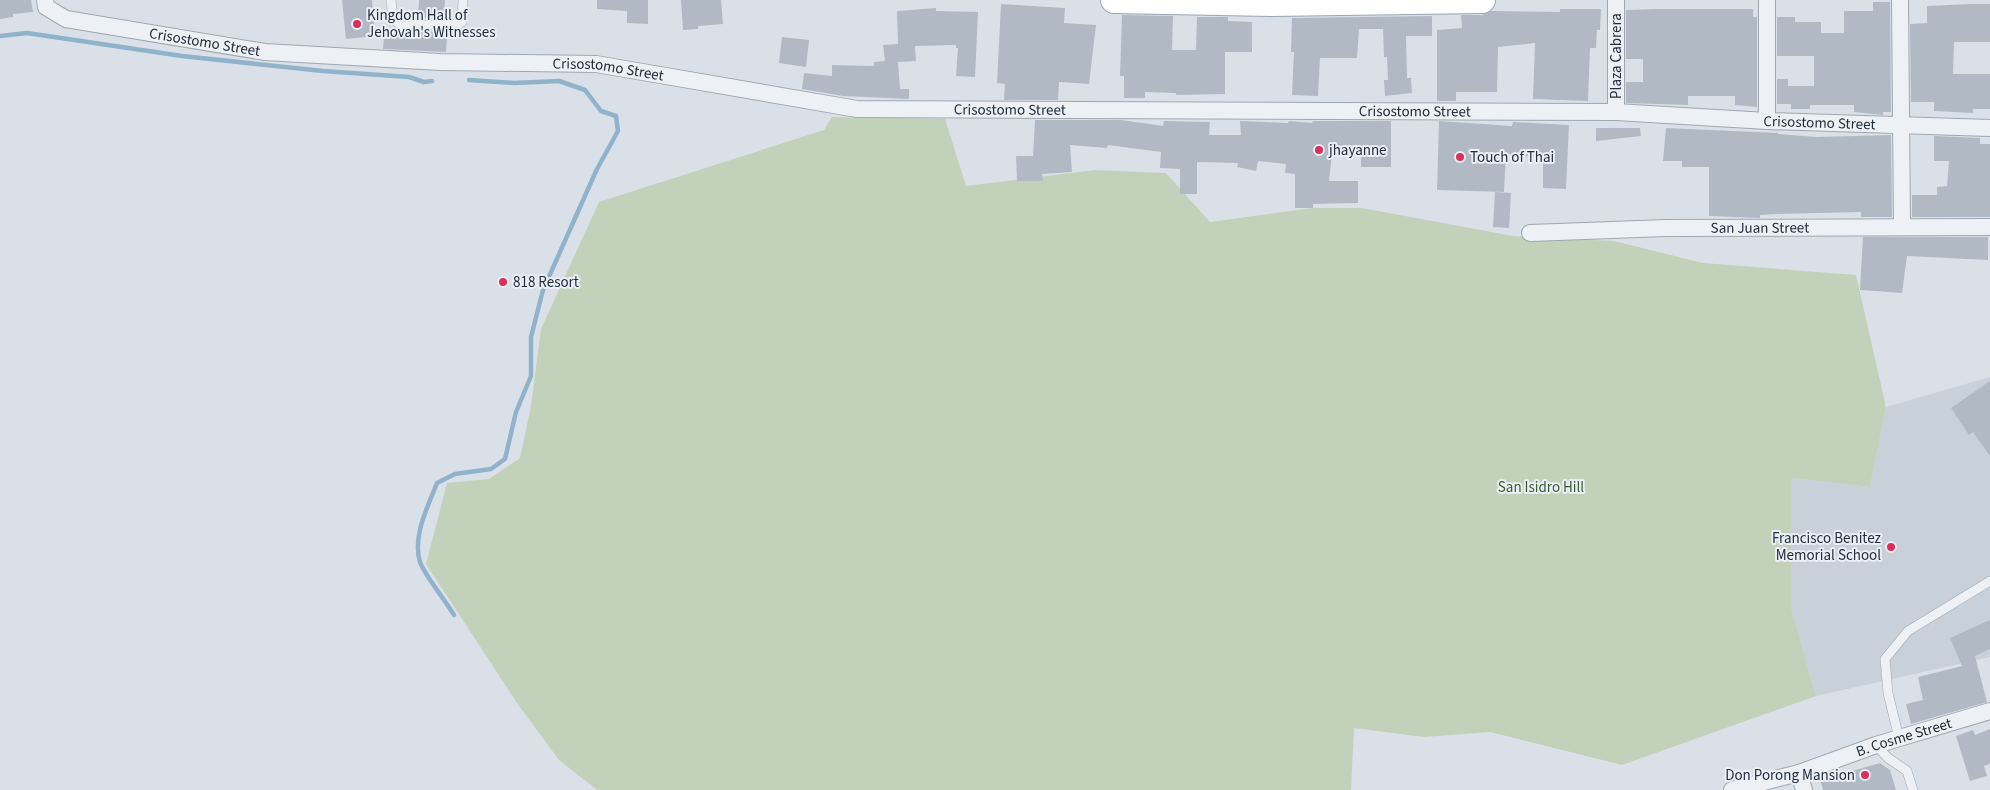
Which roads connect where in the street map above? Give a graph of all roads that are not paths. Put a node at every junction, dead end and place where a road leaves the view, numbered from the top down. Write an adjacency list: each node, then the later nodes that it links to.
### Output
1 (45, 0): 9 (street, Crisostomo Street)
2 (391, 0): 3 (lane)
3 (463, 0)
4 (1114, 0): 5 (main road)
5 (1482, 0)
6 (1616, 0): 9 (street, Plaza Cabrera)
7 (1767, 0): 10 (street)
8 (1900, 0): 11 (street)
9 (1616, 112): 10 (street, Crisostomo Street)
10 (1767, 121): 11 (street, Crisostomo Street)
11 (1900, 124): 12 (street, Crisostomo Street); 13 (street)
12 (1990, 128)
13 (1902, 226): 14 (street, San Juan Street); 15 (street, San Juan Street)
14 (1990, 227)
15 (1530, 233)
16 (1990, 581): 18 (lane)
17 (1990, 711): 18 (street, B. Cosme Street)
18 (1899, 738): 19 (street, B. Cosme Street)
19 (1876, 745): 20 (street, B. Cosme Street); 23 (lane)
20 (1799, 773): 21 (street, B. Cosme Street); 22 (street)
21 (1732, 790)
22 (1804, 790)
23 (1913, 790)

